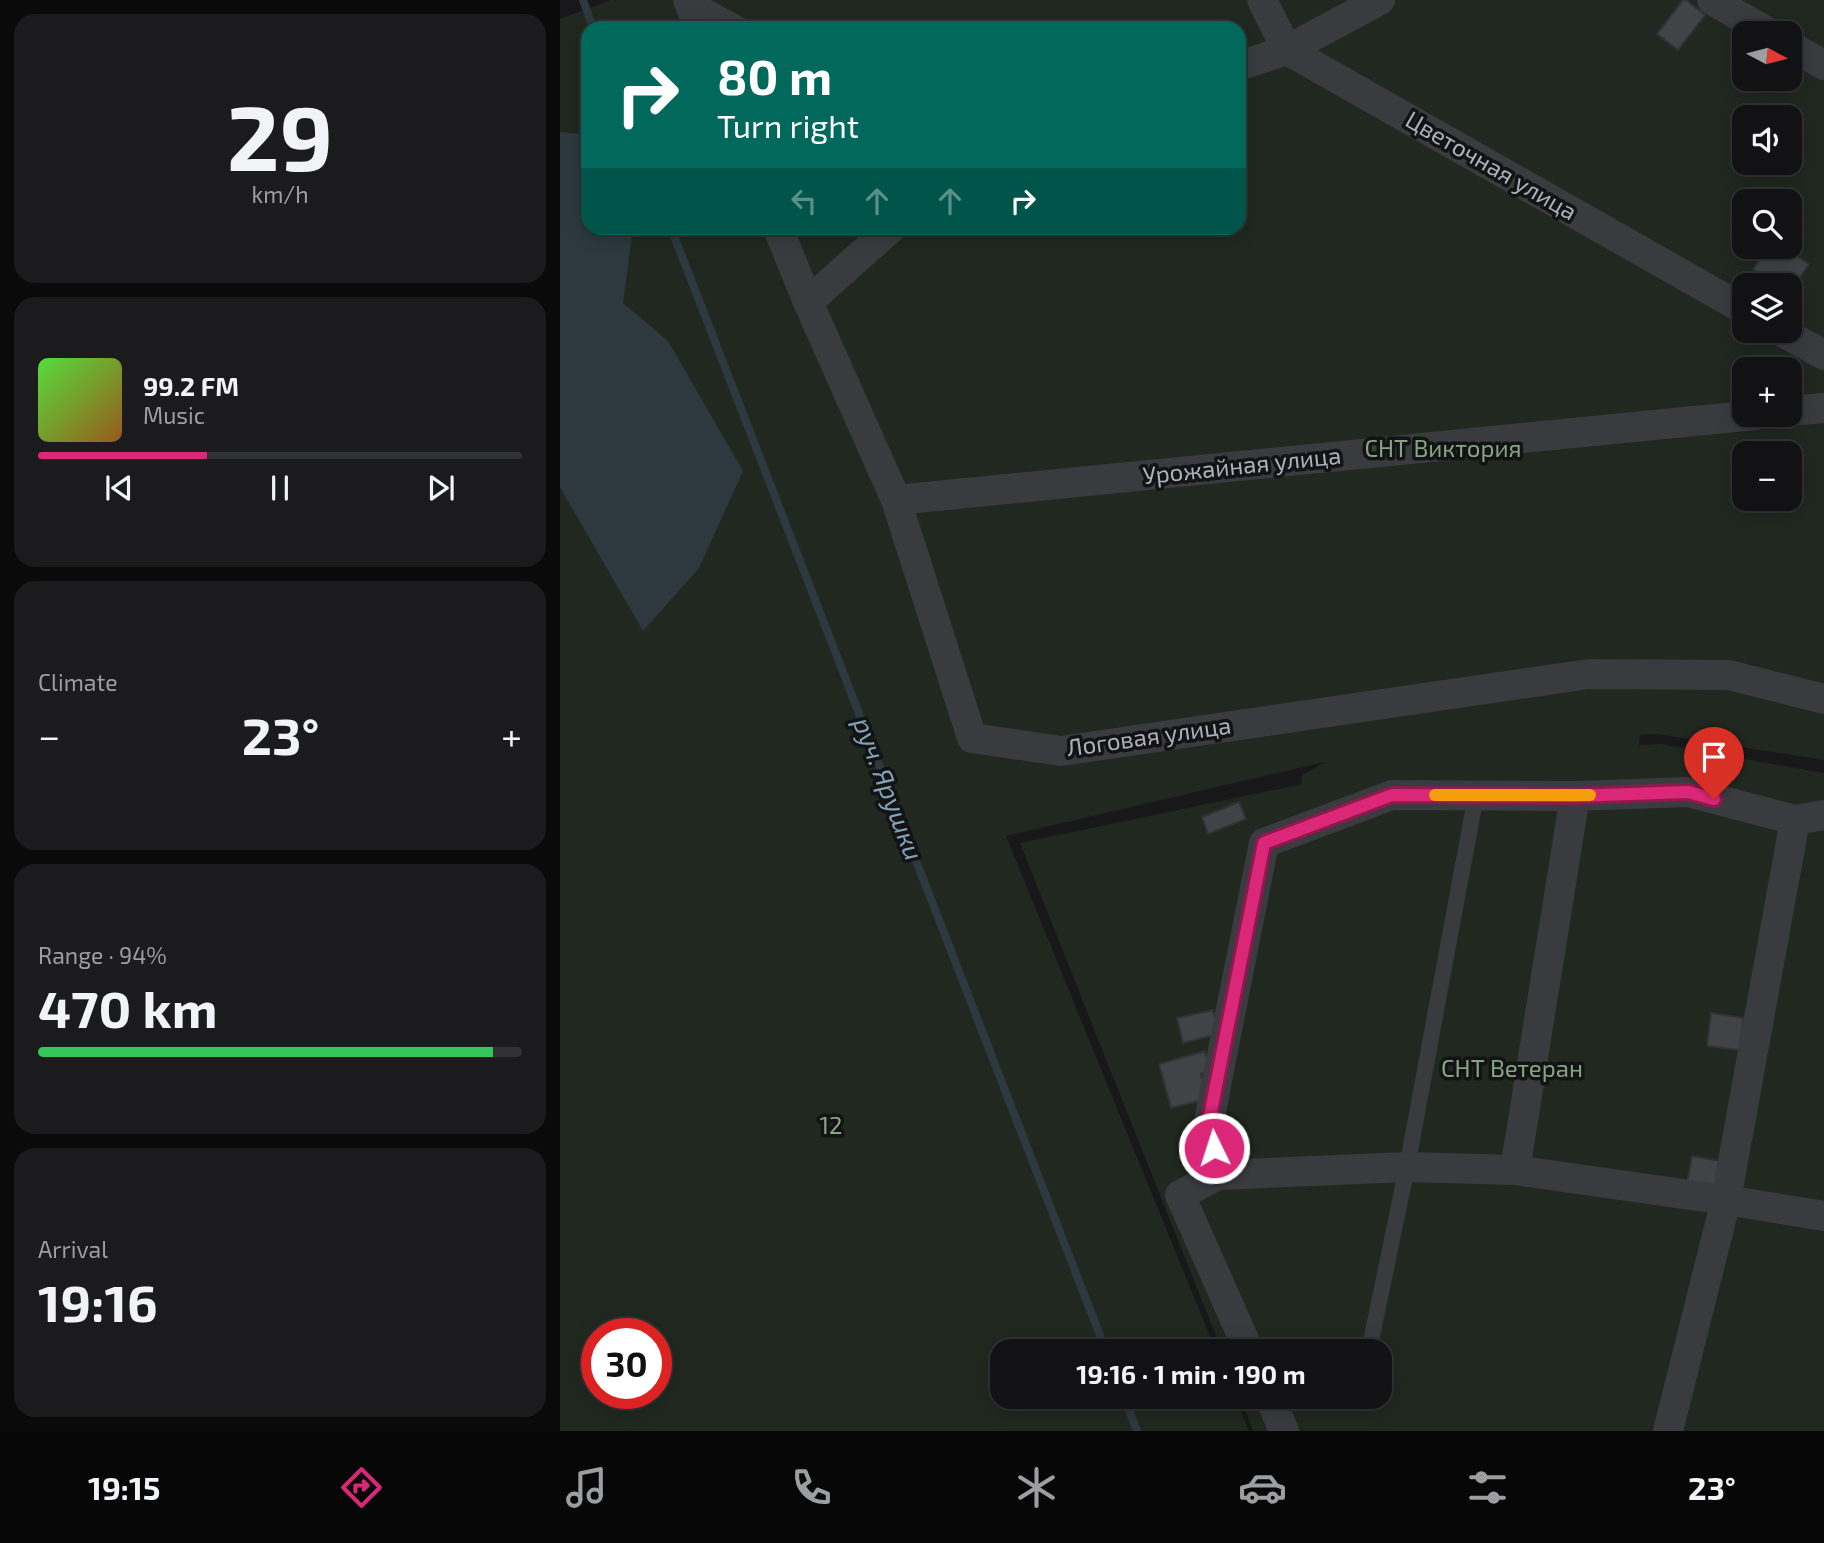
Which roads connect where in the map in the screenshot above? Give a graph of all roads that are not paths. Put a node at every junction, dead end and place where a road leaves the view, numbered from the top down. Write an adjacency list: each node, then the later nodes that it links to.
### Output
1 (688, 0): 6 (street)
2 (694, 0): 7 (lane)
3 (1262, 0): 9 (street)
4 (1380, 0): 9 (street)
5 (1712, 0): 8 (street)
6 (696, 21)
7 (733, 21)
8 (1748, 21)
9 (1287, 50): 11 (street); 16 (street, Цветочная улица)
10 (1802, 53): 12 (street)
11 (1246, 64)
12 (1824, 65)
13 (781, 235): 15 (street, Логовая улица)
14 (883, 235): 15 (street)
15 (808, 302): 22 (street, Логовая улица)
16 (1732, 303)
17 (1802, 343): 18 (street)
18 (1824, 355)
19 (1824, 408): 20 (street)
20 (1802, 410)
21 (1732, 417): 22 (street, Урожайная улица)
22 (896, 500): 23 (street, Логовая улица)
23 (1824, 699)
24 (1476, 795): 25 (street); 28 (lane); 30 (street)
25 (1574, 796): 27 (street); 29 (street)
26 (1824, 815): 27 (street)
27 (1795, 820): 31 (street)
28 (1407, 1167): 29 (street); 30 (street); 34 (lane)
29 (1516, 1170): 31 (street)
30 (1218, 1175): 33 (street)
31 (1726, 1200): 32 (street); 37 (street)
32 (1824, 1216)
33 (1244, 1339)
34 (1371, 1339)
35 (1275, 1409): 36 (street)
36 (1284, 1431)
37 (1668, 1431)

